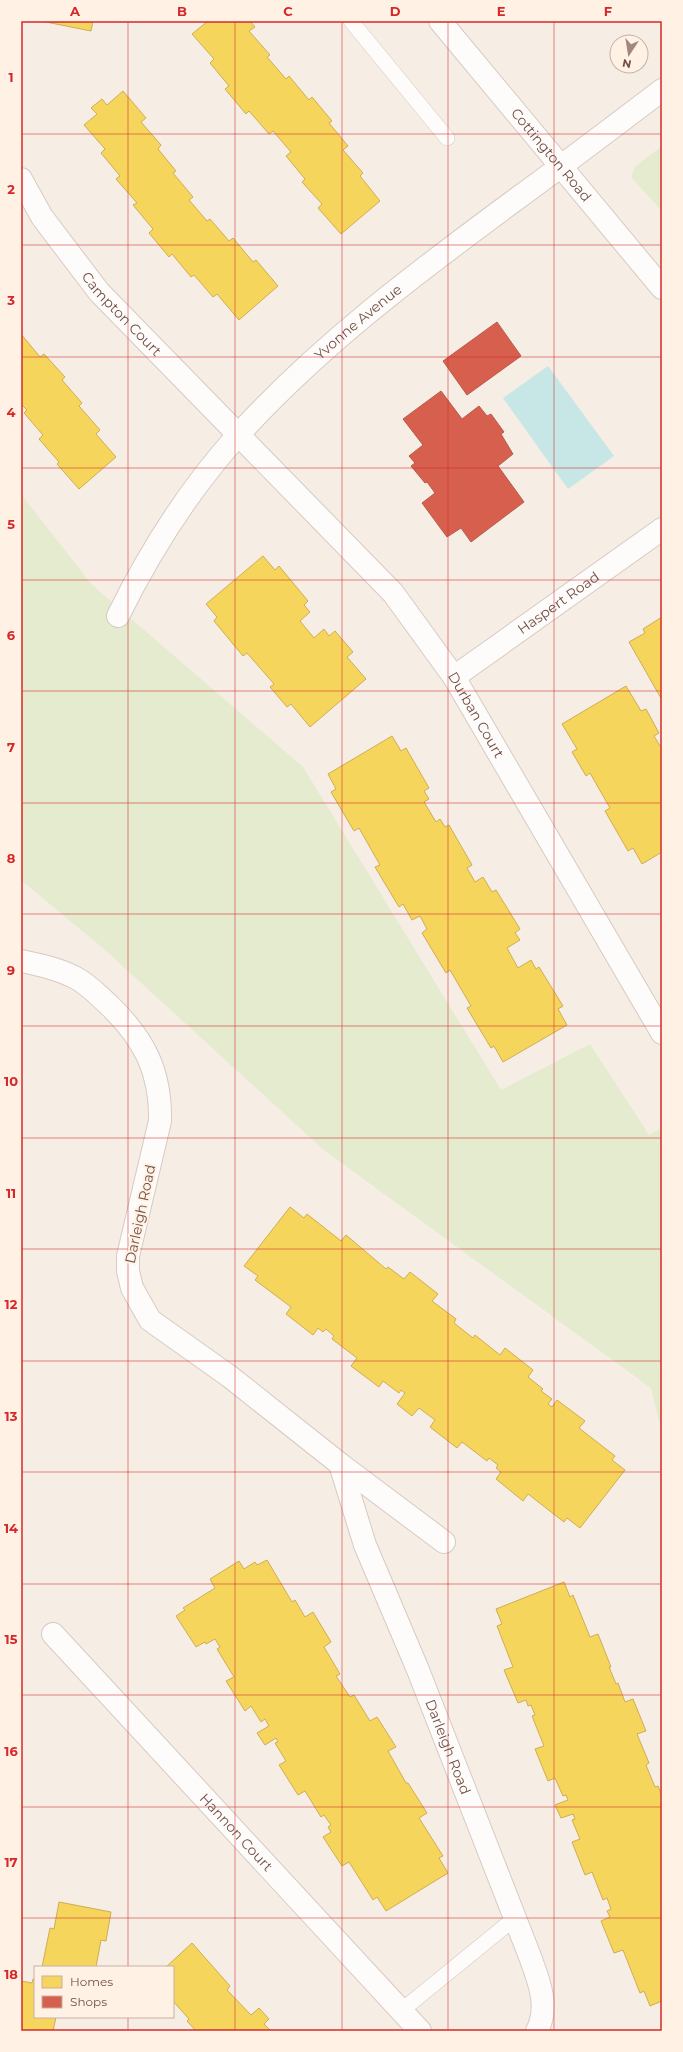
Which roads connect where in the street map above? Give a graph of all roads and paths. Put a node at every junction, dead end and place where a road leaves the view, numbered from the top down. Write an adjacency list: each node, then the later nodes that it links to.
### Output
1 (351, 21): 4 (lane)
2 (440, 21): 5 (street, Cottington Road)
3 (662, 90): 5 (street, Yvonne Avenue)
4 (447, 138)
5 (562, 166): 7 (street, Cottington Road); 8 (street, Yvonne Avenue)
6 (21, 179): 8 (street, Campton Court)
7 (662, 288)
8 (238, 435): 10 (street, Yvonne Avenue); 11 (street, Durban Court)
9 (662, 529): 11 (street, Haspert Road)
10 (118, 616)
11 (454, 677): 13 (street, Durban Court)
12 (21, 961): 14 (street, Darleigh Road)
13 (662, 1033)
14 (340, 1464): 15 (street, Darleigh Road); 17 (street, Darleigh Road)
15 (444, 1542)
16 (52, 1634): 18 (street, Hannon Court)
17 (515, 1918): 18 (lane); 20 (street, Darleigh Road)
18 (401, 2011): 19 (street, Hannon Court)
19 (420, 2031)
20 (537, 2031)

